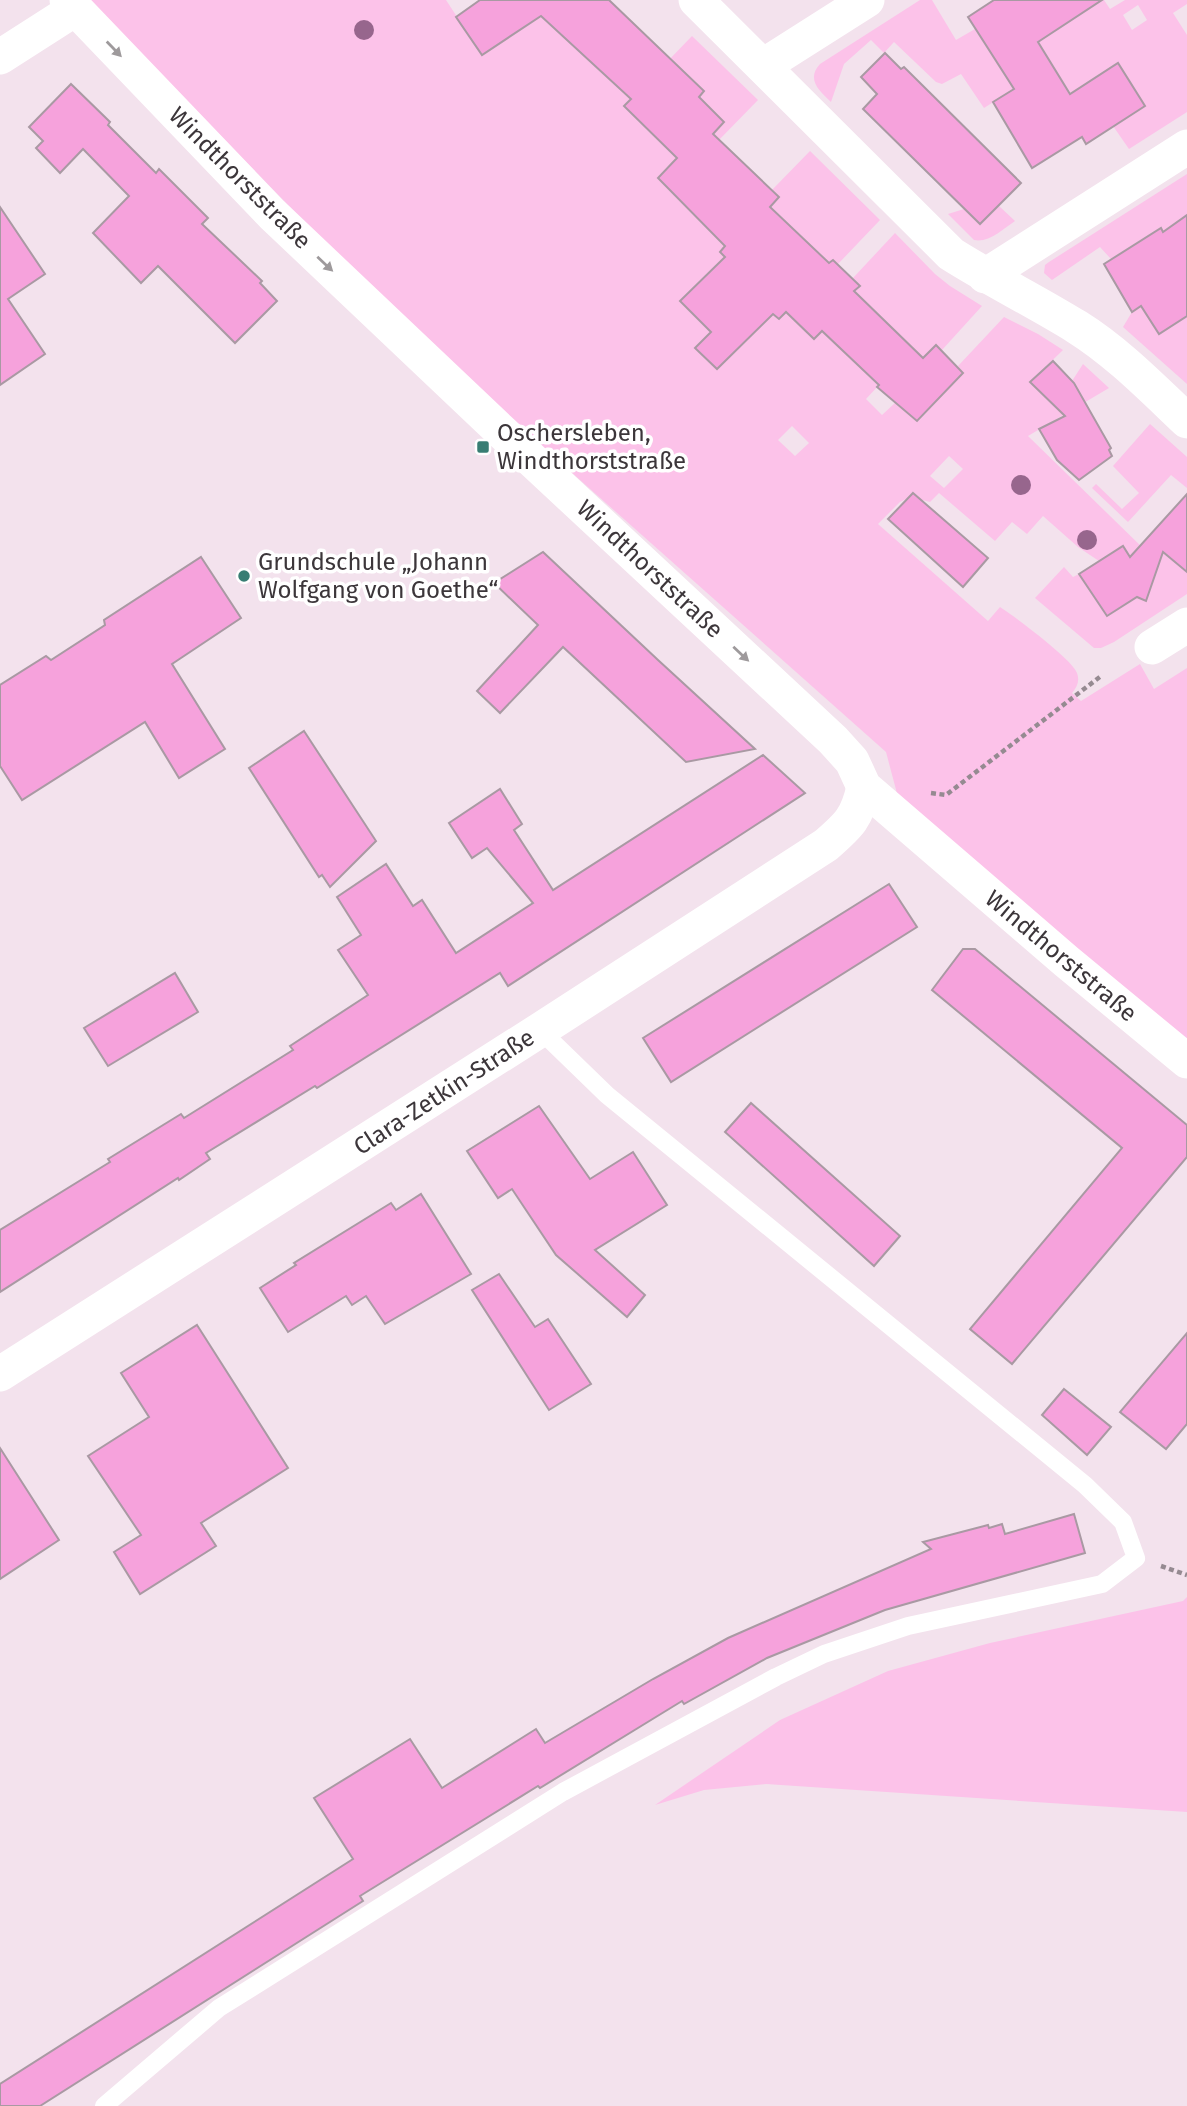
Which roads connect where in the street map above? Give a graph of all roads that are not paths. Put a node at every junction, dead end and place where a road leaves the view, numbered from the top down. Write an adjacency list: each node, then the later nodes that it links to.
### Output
1 (696, 0): 5 (street)
2 (867, 0): 5 (street)
3 (71, 4): 4 (street); 11 (street, Windthorststraße, one-way to 11)
4 (0, 57)
5 (763, 66): 7 (street)
6 (1187, 147): 7 (street)
7 (985, 276): 8 (street)
8 (1187, 421)
9 (1187, 625): 10 (street)
10 (1152, 648)
11 (864, 787): 12 (street, Clara-Zetkin-Straße); 13 (street, Windthorststraße)
12 (540, 1031): 14 (street, Clara-Zetkin-Straße); 15 (lane)
13 (1187, 1061)
14 (0, 1374)
15 (104, 2106)

